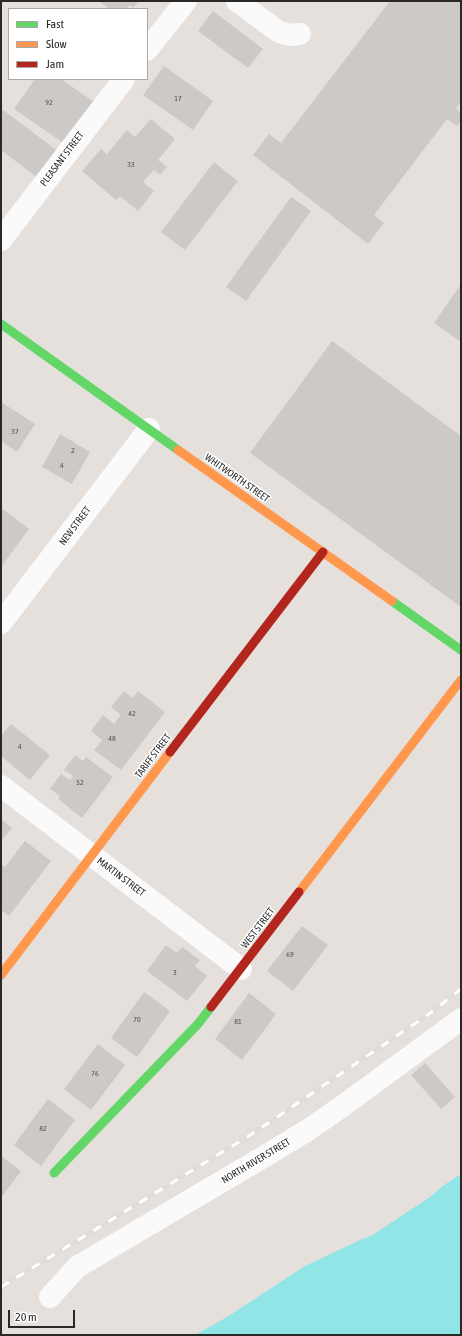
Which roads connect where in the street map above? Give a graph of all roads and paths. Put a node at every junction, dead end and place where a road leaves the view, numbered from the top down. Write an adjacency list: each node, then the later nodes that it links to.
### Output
1 (186, 1): 4 (street)
2 (237, 1): 3 (street)
3 (300, 34)
4 (148, 49)
5 (123, 80): 6 (street, PLEASANT STREET)
6 (1, 240)
7 (1, 324): 8 (street, WHITWORTH STREET)
8 (149, 429): 9 (street, WHITWORTH STREET); 10 (street, NEW STREET)
9 (323, 552): 11 (street, WHITWORTH STREET); 14 (street, TARIFF STREET)
10 (1, 623)
11 (461, 650)
12 (461, 680): 15 (street, WEST STREET)
13 (1, 786): 14 (street, MARTIN STREET)
14 (92, 855): 15 (street, MARTIN STREET); 16 (street, TARIFF STREET)
15 (240, 969): 18 (street, WEST STREET)
16 (1, 974)
17 (461, 1018): 19 (street, NORTH RIVER STREET)
18 (54, 1173)
19 (50, 1297)

